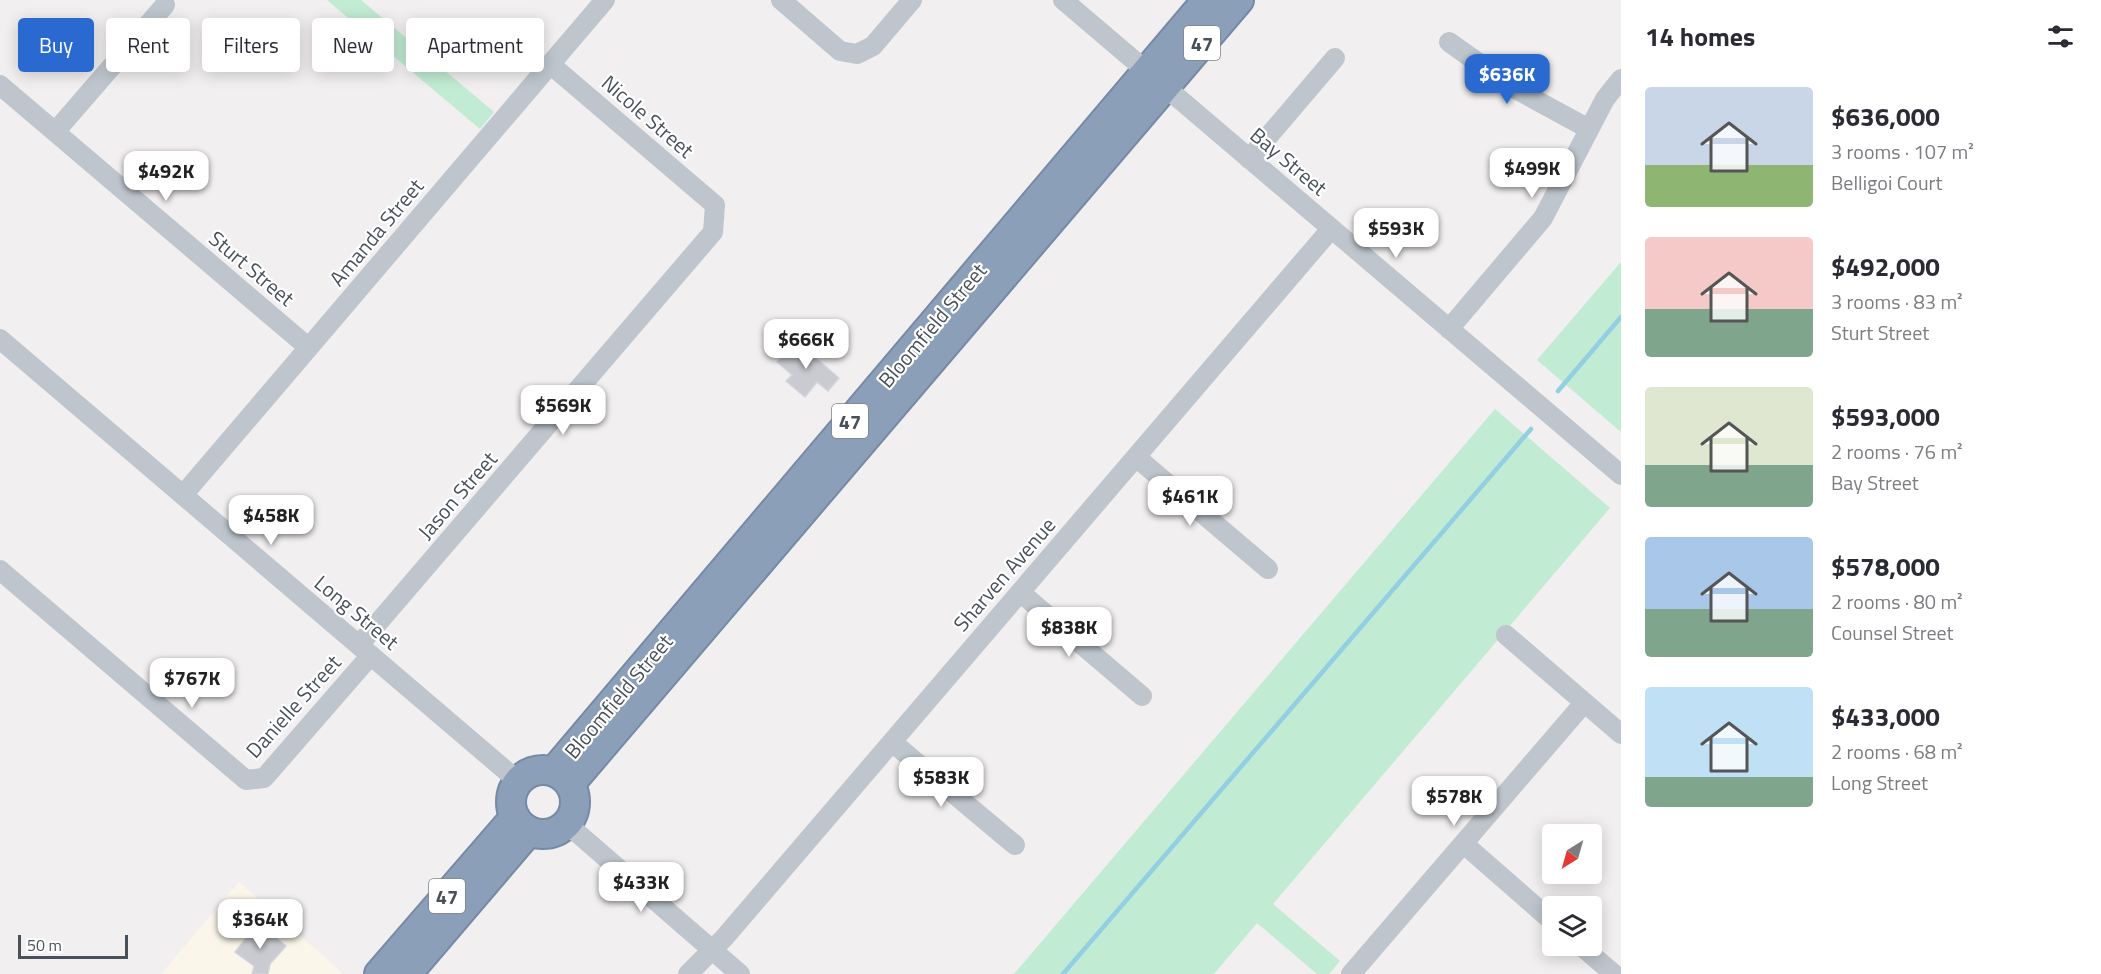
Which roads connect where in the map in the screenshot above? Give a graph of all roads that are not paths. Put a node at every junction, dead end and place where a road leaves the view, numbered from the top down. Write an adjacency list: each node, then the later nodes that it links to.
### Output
1 (605, 0): 10 (street, Amanda Street)
2 (782, 0): 3 (street)
3 (912, 0)
4 (1063, 0): 11 (street, Bay Street)
5 (1207, 0): 11 (highway, 47)
6 (1239, 0): 11 (highway, 47)
7 (165, 5): 15 (street)
8 (1449, 42): 14 (street)
9 (1335, 58): 16 (street)
10 (550, 64): 17 (street, Nicole Street); 21 (street, Amanda Street)
11 (1156, 79): 16 (street, Bay Street); 34 (highway, Bloomfield Street / 47)
12 (1621, 79): 14 (street)
13 (0, 85): 15 (street, Sturt Street)
14 (1589, 129): 19 (street)
15 (55, 132): 21 (street, Sturt Street)
16 (1249, 159): 18 (street, Bay Street)
17 (715, 205): 29 (street, Jason Street)
18 (1331, 229): 19 (street, Bay Street); 22 (street, Sharven Avenue)
19 (1449, 329): 23 (street, Bay Street)
20 (0, 339): 24 (street, Long Street)
21 (308, 348): 24 (street, Amanda Street)
22 (1136, 457): 25 (street); 27 (street, Sharven Avenue)
23 (1621, 475)
24 (183, 495): 29 (street, Long Street)
25 (1268, 569)
26 (0, 570): 29 (street, Danielle Street)
27 (1020, 592): 30 (street); 33 (street, Sharven Avenue)
28 (1506, 635): 31 (street)
29 (365, 650): 35 (street, Long Street)
30 (1142, 696)
31 (1584, 703): 32 (street); 38 (street)
32 (1621, 734)
33 (892, 742): 39 (street); 41 (street, Sharven Avenue)
34 (562, 777): 35 (highway, Bloomfield Street); 37 (highway, Bloomfield Street)
35 (518, 781): 36 (highway)
36 (522, 824): 37 (highway); 43 (highway, 47); 44 (highway, 47)
37 (567, 824): 41 (street)
38 (1464, 844): 40 (street); 47 (street)
39 (1015, 845)
40 (1542, 912)
41 (711, 950): 45 (street, Sharven Avenue); 46 (street)
42 (1593, 956): 48 (street)
43 (379, 974)
44 (407, 974)
45 (688, 974)
46 (740, 974)
47 (1351, 974)
48 (1614, 974)

